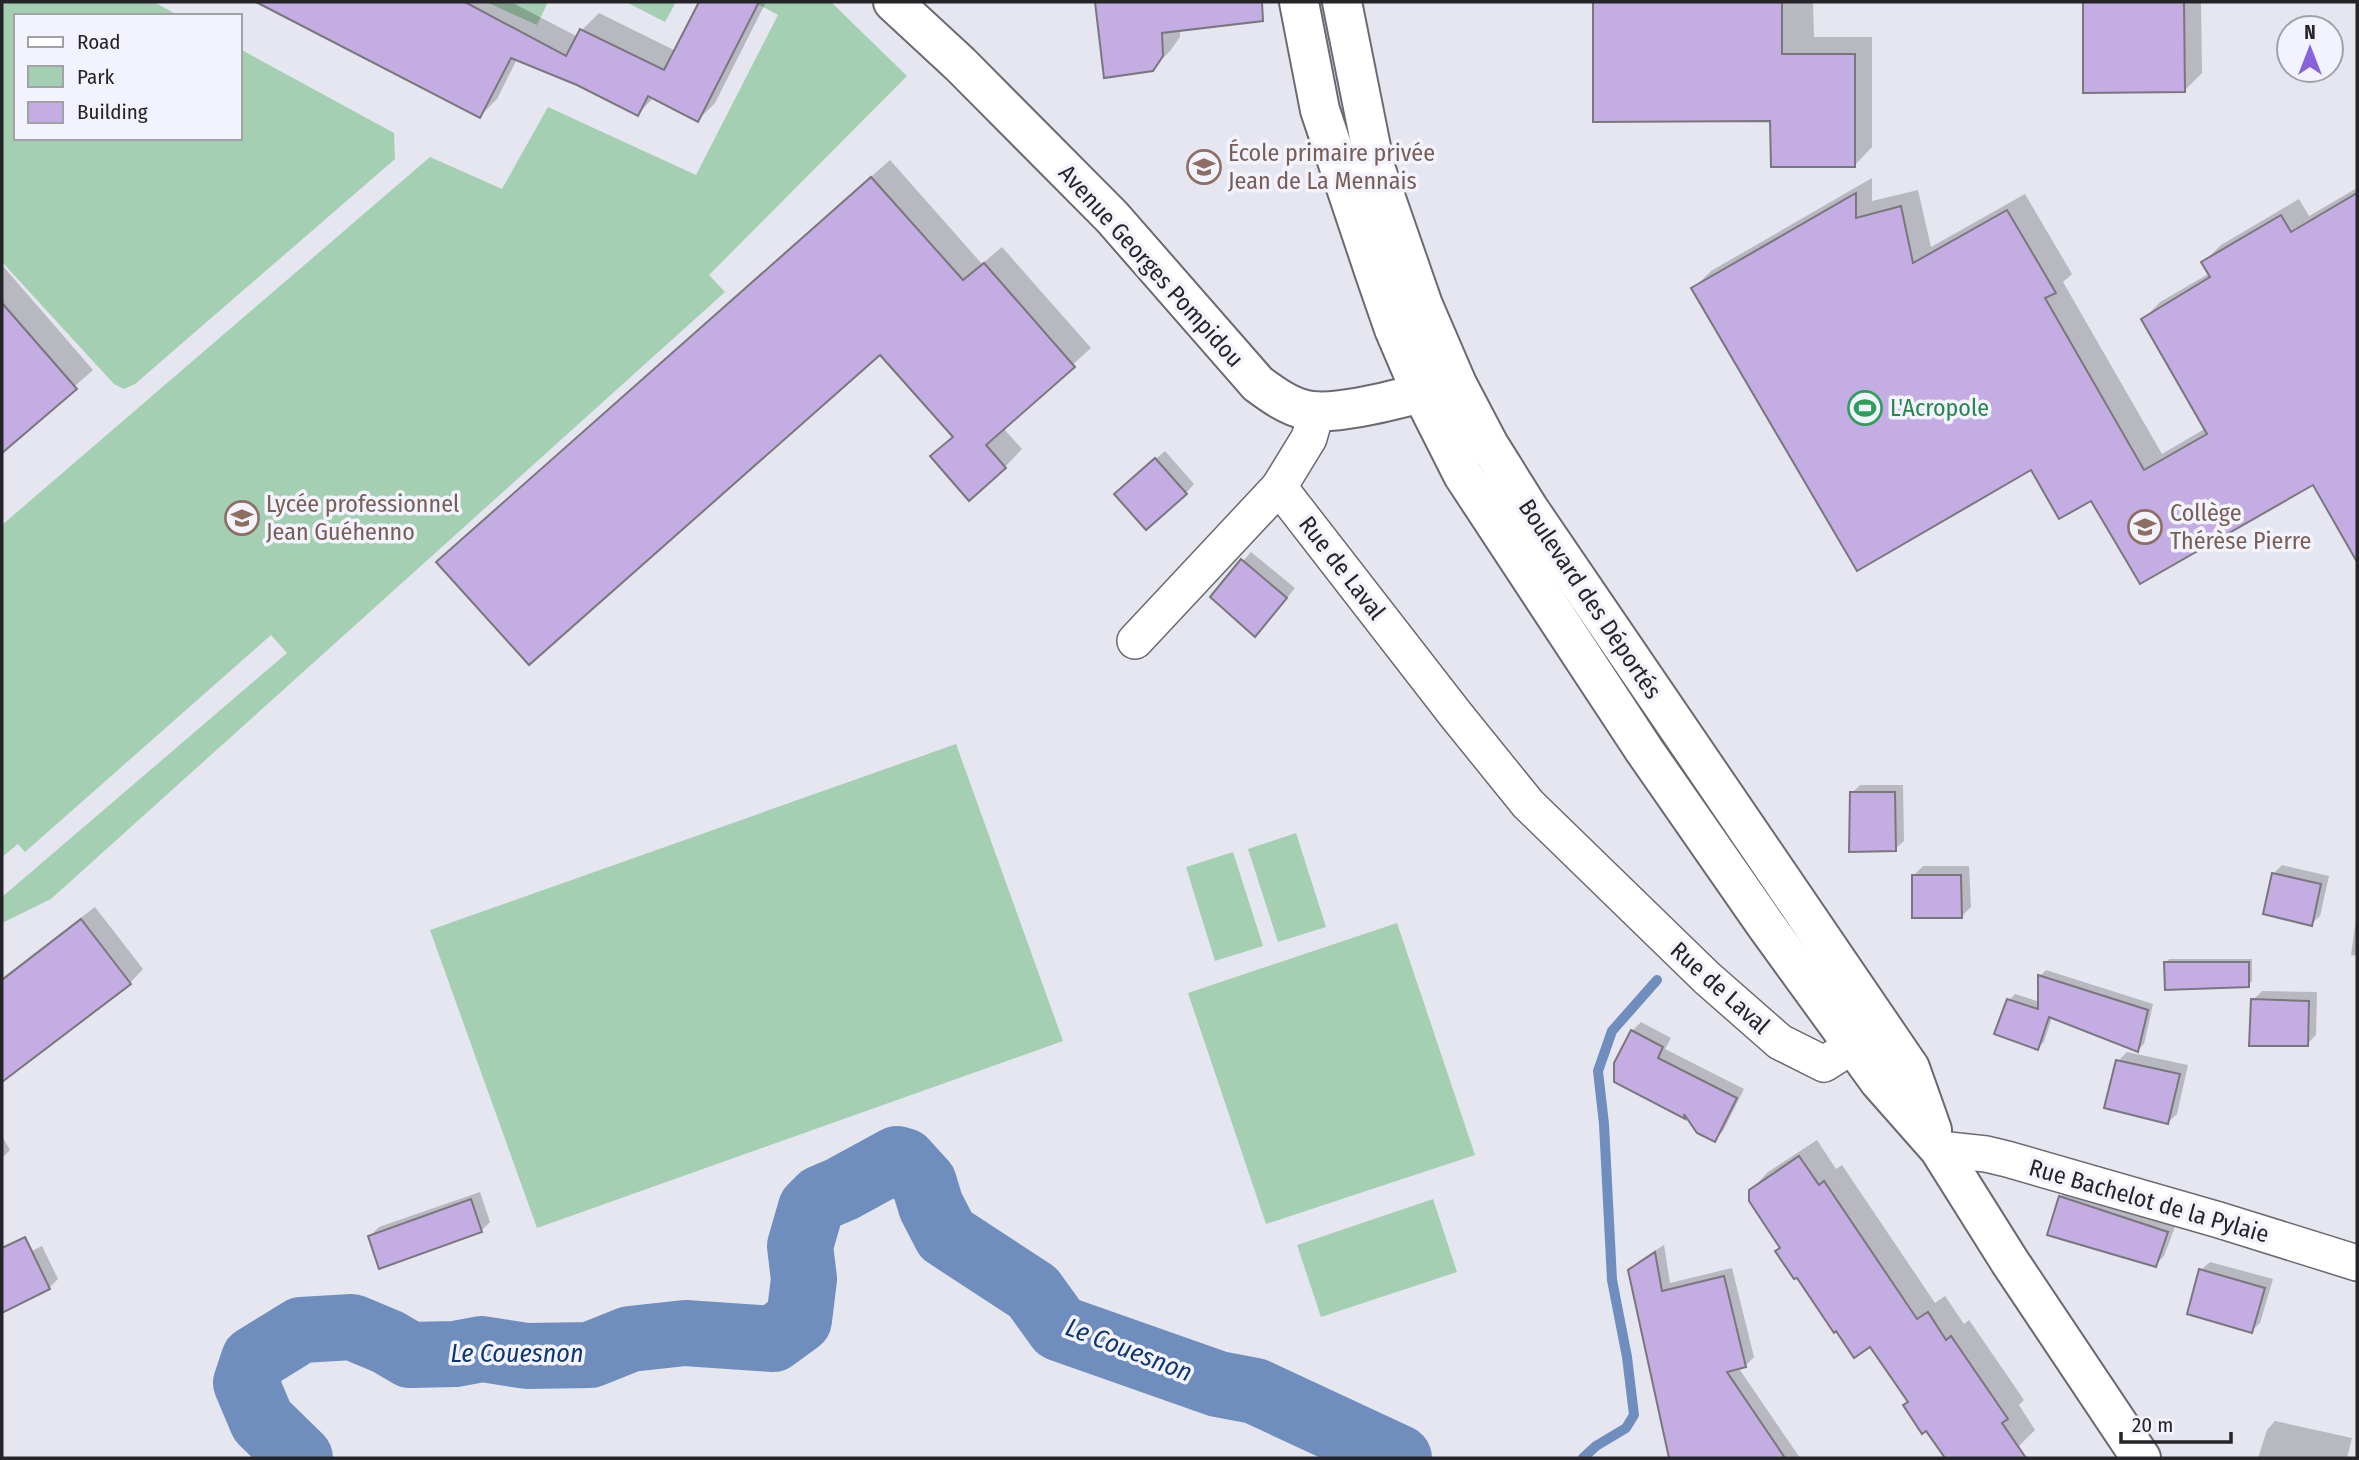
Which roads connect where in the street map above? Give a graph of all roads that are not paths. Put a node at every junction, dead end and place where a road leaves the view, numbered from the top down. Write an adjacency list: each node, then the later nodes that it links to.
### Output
1 (894, 2): 5 (street, Avenue Georges Pompidou)
2 (1299, 2): 4 (street, Boulevard des Déportés)
3 (1342, 2): 4 (street, Boulevard des Déportés)
4 (1439, 388): 5 (street, Avenue Georges Pompidou); 8 (street, Boulevard des Déportés); 9 (street, Boulevard des Déportés)
5 (1317, 410): 6 (street)
6 (1279, 486): 7 (street); 8 (street, Rue de Laval)
7 (1135, 641)
8 (1854, 1045): 9 (street)
9 (1939, 1149): 10 (street, Rue Bachelot de la Pylaie); 11 (street)
10 (2357, 1263)
11 (2141, 1458)

